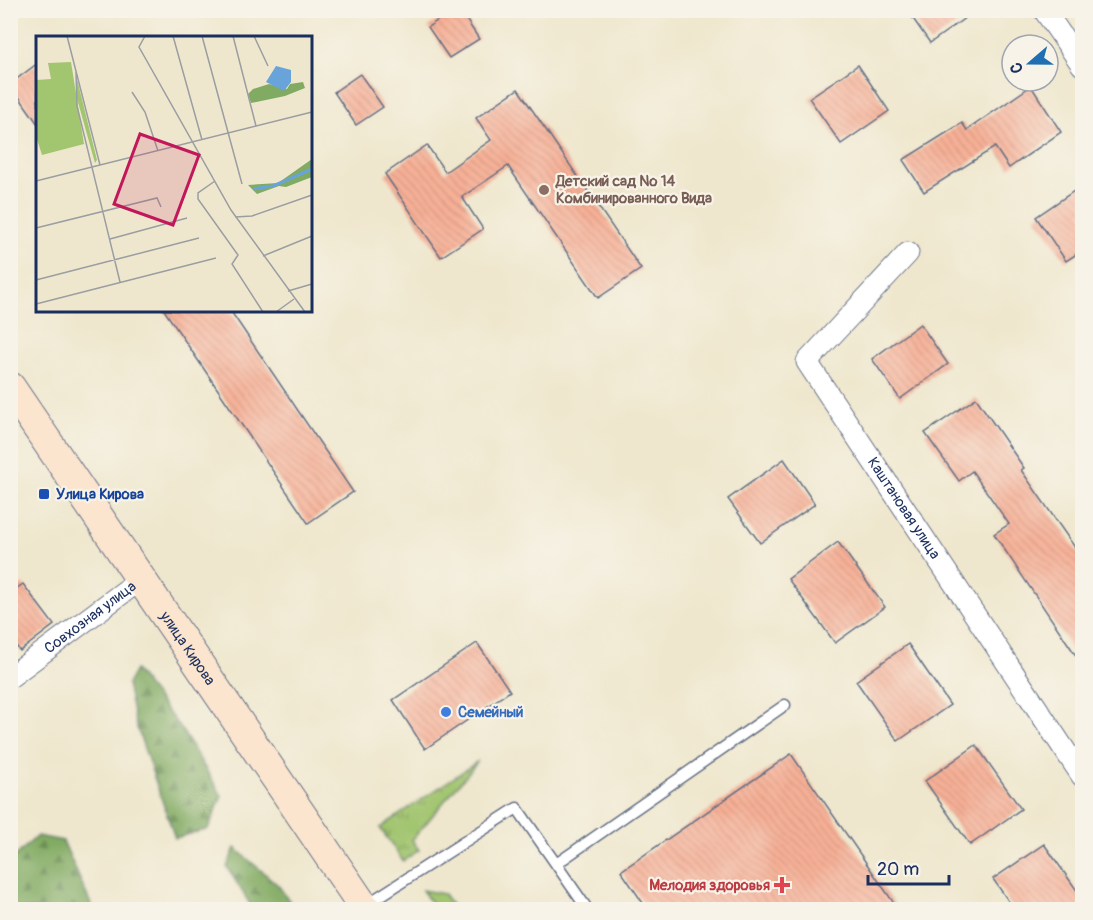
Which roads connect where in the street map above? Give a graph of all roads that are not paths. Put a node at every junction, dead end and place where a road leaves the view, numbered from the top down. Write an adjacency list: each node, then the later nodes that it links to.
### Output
1 (1044, 10): 2 (street)
2 (1083, 65)
3 (908, 253): 8 (street, Каштановая улица)
4 (10, 387): 5 (street, улица Кирова)
5 (141, 579): 6 (street, Совхозная улица); 10 (street, улица Кирова)
6 (10, 677)
7 (785, 705): 9 (lane)
8 (1083, 776)
9 (556, 864): 10 (lane); 11 (lane)
10 (365, 908)
11 (588, 909)

